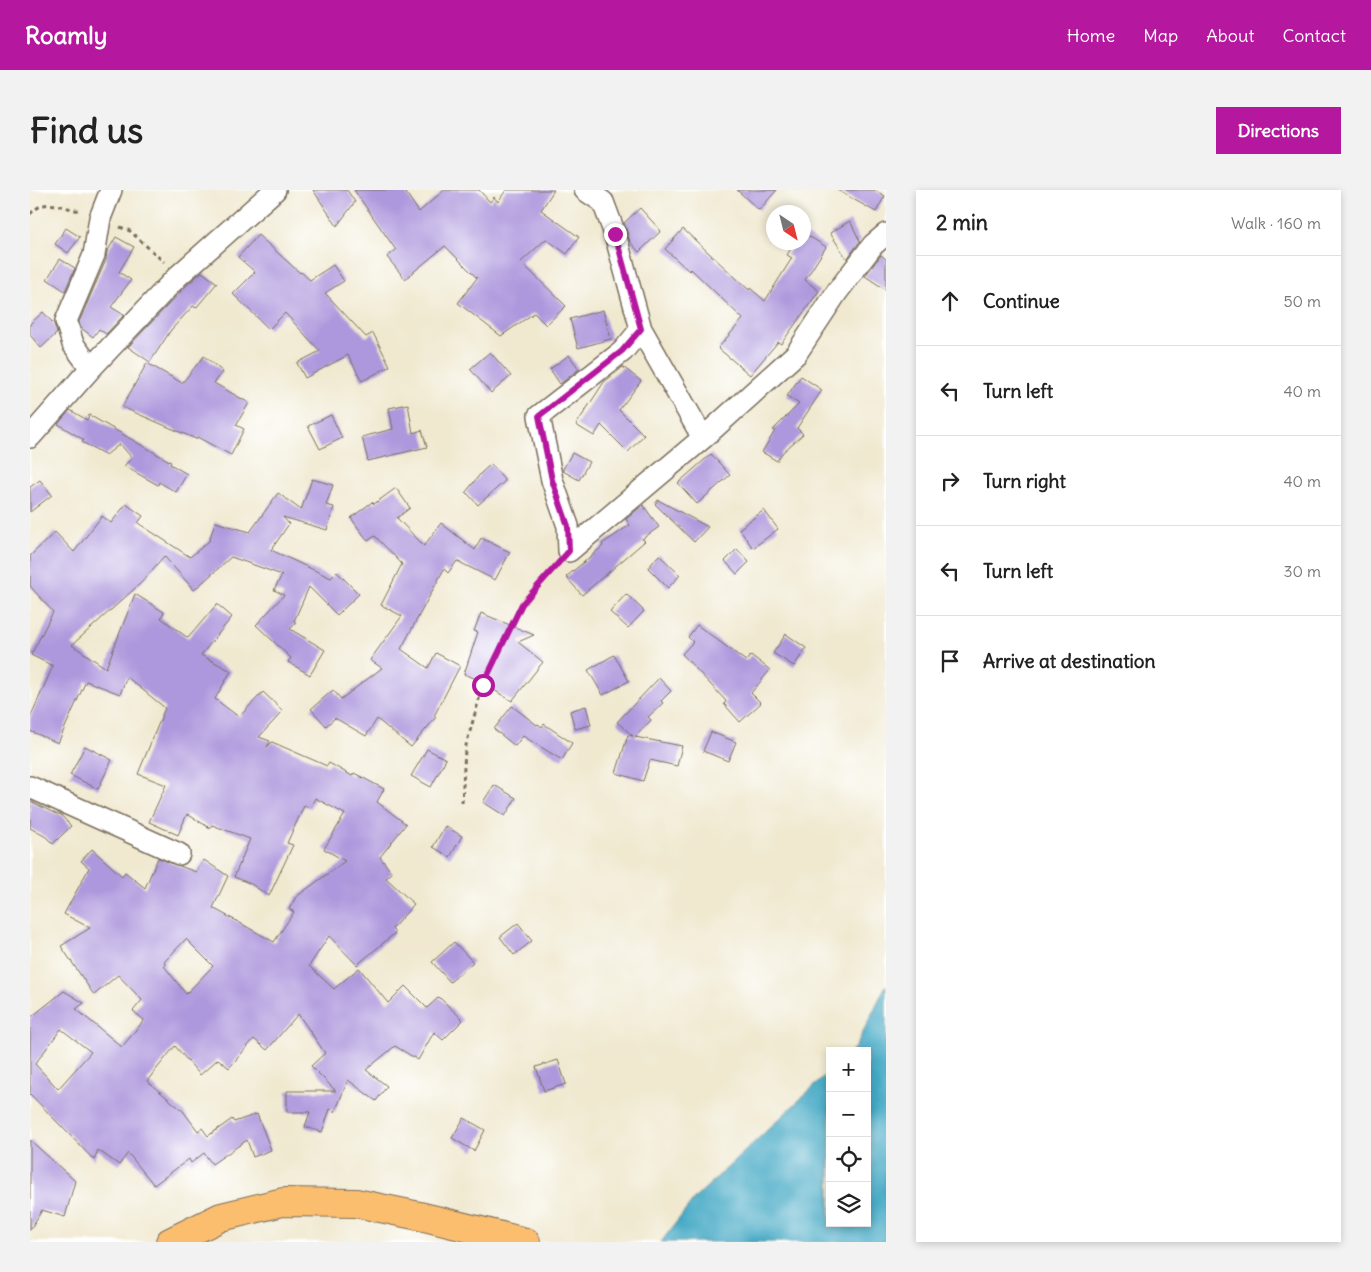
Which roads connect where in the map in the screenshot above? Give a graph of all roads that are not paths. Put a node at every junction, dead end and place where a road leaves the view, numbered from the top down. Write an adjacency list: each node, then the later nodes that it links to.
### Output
1 (111, 190): 7 (street)
2 (275, 190): 7 (street)
3 (585, 190): 4 (street)
4 (607, 196): 6 (street)
5 (886, 234): 9 (street)
6 (641, 329): 9 (street); 9 (street)
7 (90, 368): 8 (street)
8 (30, 437)
9 (703, 438)
10 (30, 787): 11 (street)
11 (179, 854)
12 (521, 1241): 13 (main road)
13 (170, 1242)

